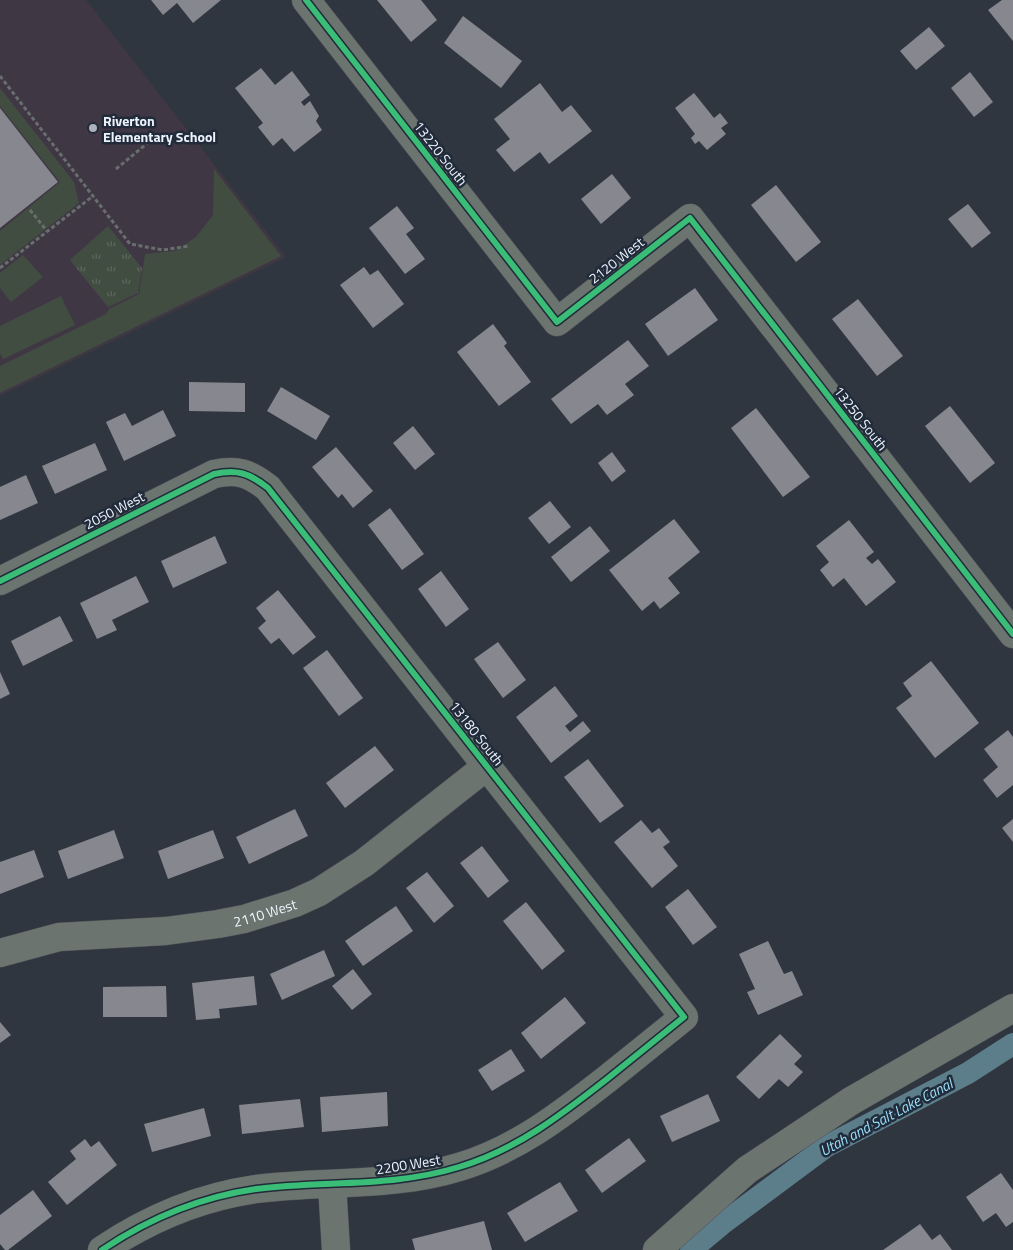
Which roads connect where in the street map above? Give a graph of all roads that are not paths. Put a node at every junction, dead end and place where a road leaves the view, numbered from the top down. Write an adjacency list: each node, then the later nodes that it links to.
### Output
1 (306, 0): 3 (street, 13220 South)
2 (690, 218): 3 (street, 2120 West); 6 (street, 13250 South)
3 (557, 322)
4 (242, 473): 5 (street, 2050 West); 7 (street, 13180 South)
5 (0, 581)
6 (1013, 634)
7 (487, 766): 8 (street, 2110 West); 10 (street, 13180 South)
8 (0, 952)
9 (1013, 1008): 14 (street)
10 (684, 1017): 11 (street, 2200 West)
11 (332, 1184): 12 (street, 2200 West); 13 (street)
12 (102, 1250)
13 (336, 1250)
14 (657, 1250)

